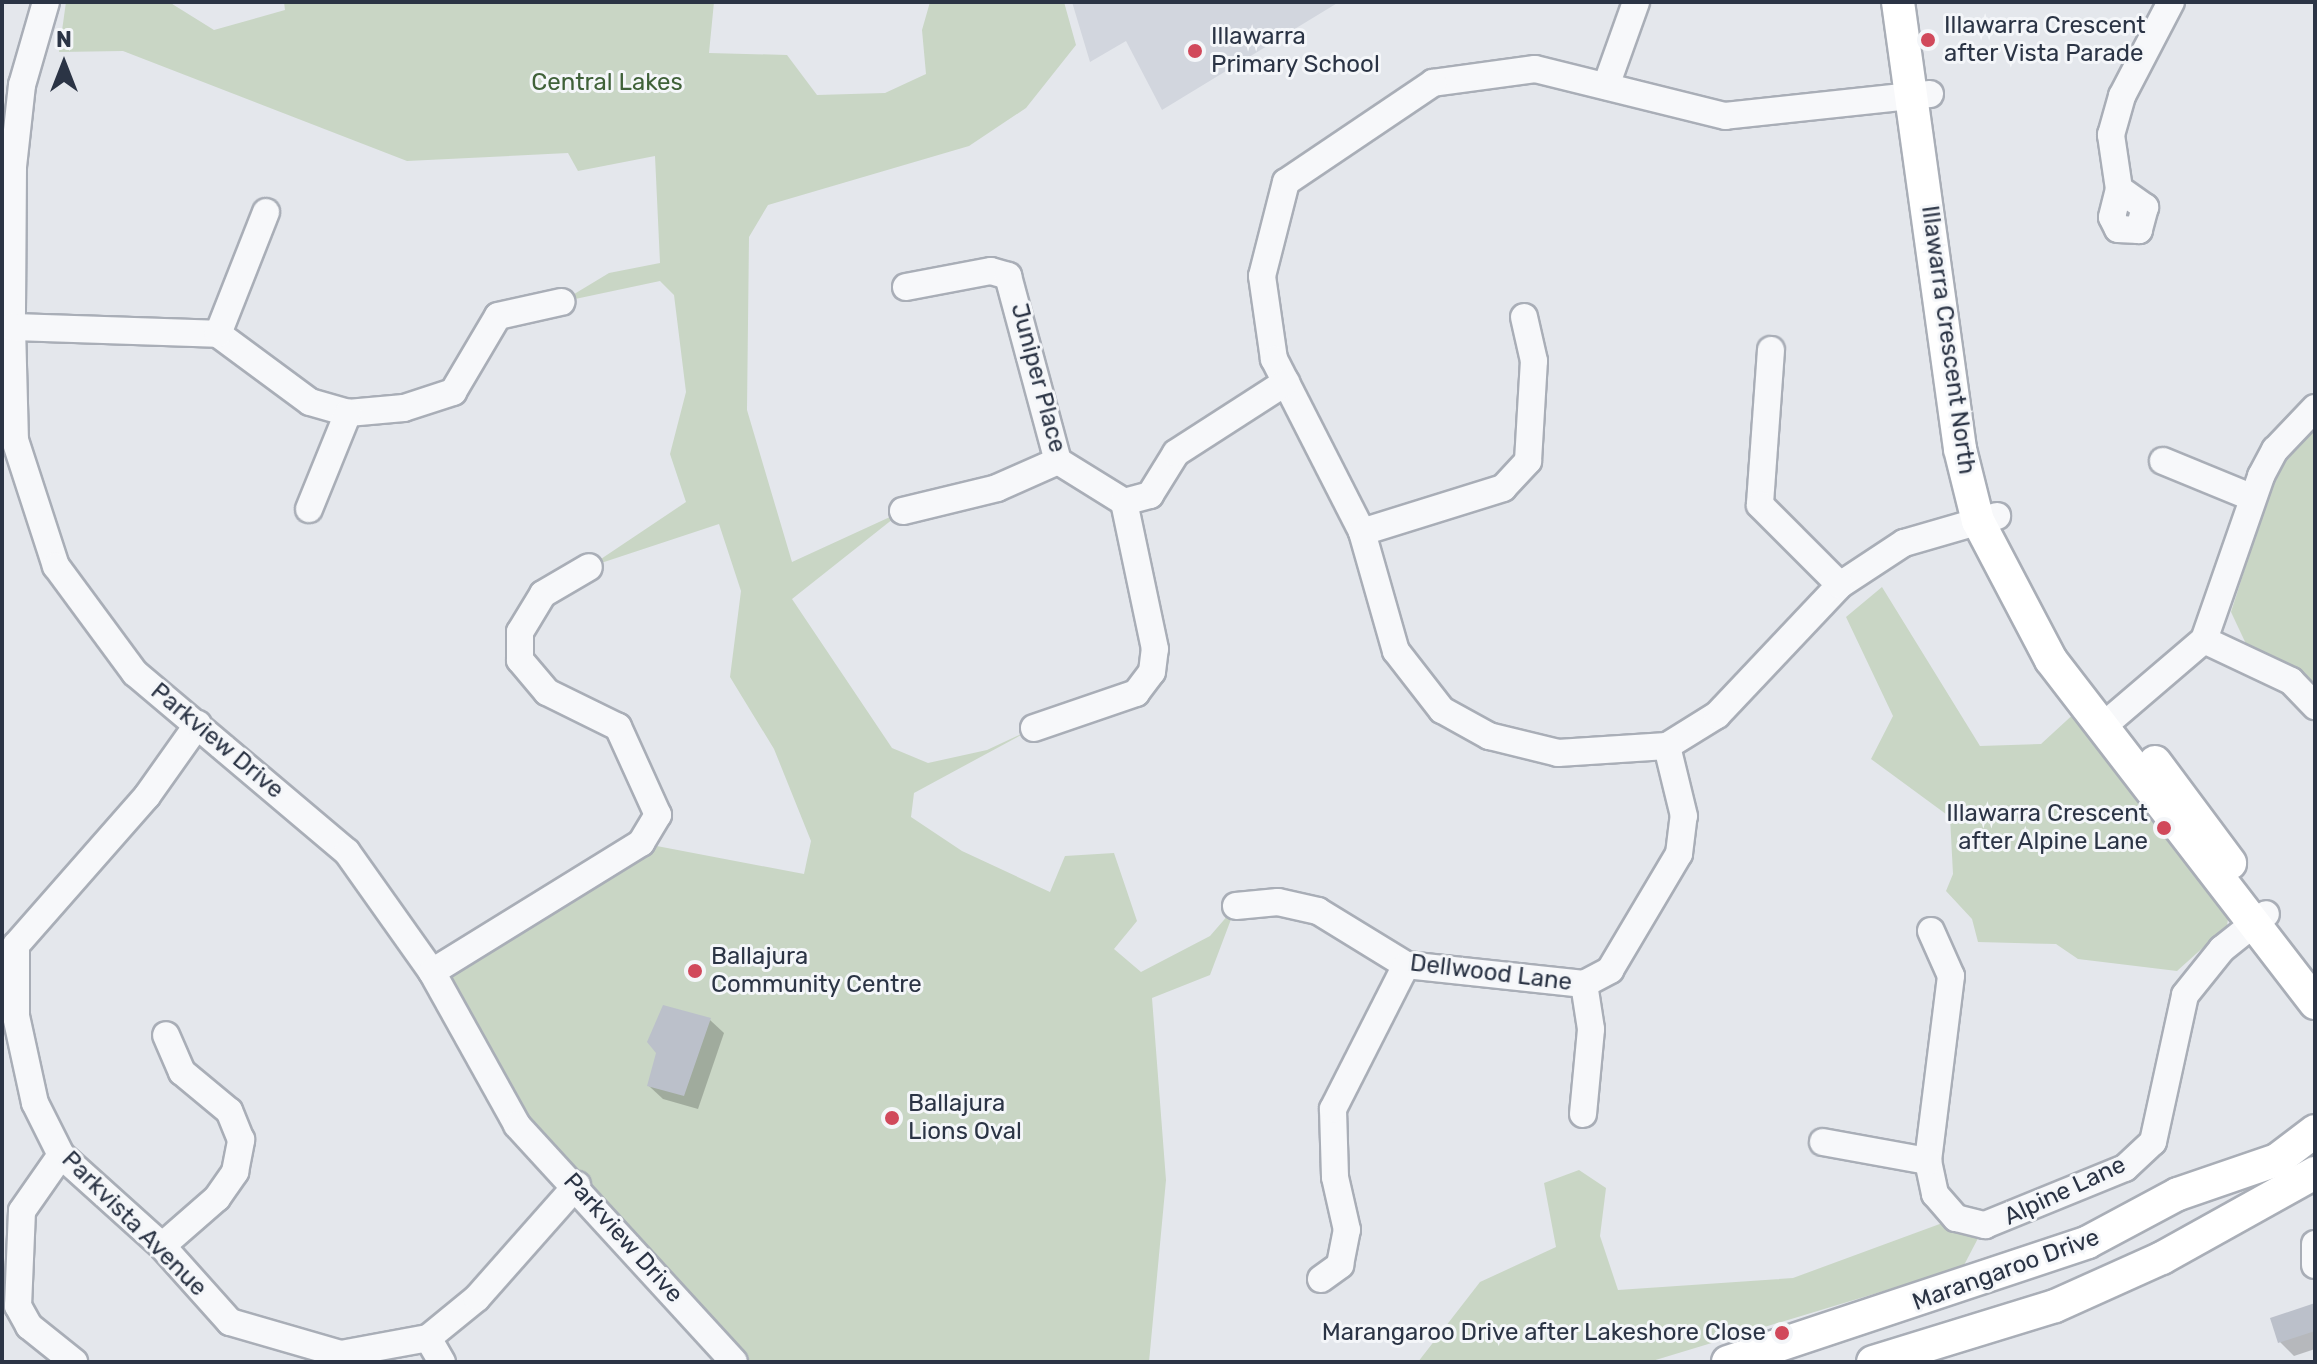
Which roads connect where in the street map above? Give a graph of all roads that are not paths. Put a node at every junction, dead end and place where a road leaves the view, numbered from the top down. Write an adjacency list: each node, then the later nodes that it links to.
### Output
1 (46, 2): 13 (street, Parkview Drive)
2 (1636, 2): 6 (street)
3 (1898, 2): 7 (main road, Illawarra Crescent North)
4 (1915, 2): 7 (main road, Illawarra Crescent North)
5 (2171, 2): 8 (street)
6 (1606, 86): 7 (street); 16 (street)
7 (1920, 96): 25 (main road, Illawarra Crescent North)
8 (2119, 189)
9 (266, 212): 14 (street)
10 (906, 287): 19 (street, Juniper Place)
11 (561, 302): 18 (street)
12 (1524, 317): 26 (street)
13 (12, 327): 14 (street); 32 (street, Parkview Drive)
14 (218, 334): 18 (street)
15 (1771, 350): 28 (street)
16 (1286, 382): 22 (street); 26 (street)
17 (2315, 408): 21 (street)
18 (348, 413): 23 (street)
19 (1058, 461): 22 (street, Juniper Place); 24 (street)
20 (2163, 461): 21 (street)
21 (2253, 498): 29 (street)
22 (1124, 502): 33 (street)
23 (309, 509)
24 (903, 511)
25 (1988, 518): 28 (street); 31 (main road, Illawarra Crescent North)
26 (1362, 532): 34 (street)
27 (589, 567): 39 (street)
28 (1840, 585): 34 (street)
29 (2204, 640): 30 (street); 31 (street)
30 (2315, 706)
31 (2111, 721): 36 (main road, Illawarra Crescent North)
32 (198, 724): 39 (street, Parkview Drive); 47 (street, Parkvista Avenue)
33 (1034, 728)
34 (1667, 746): 41 (street, Dellwood Lane)
35 (1236, 906): 38 (street, Dellwood Lane)
36 (2259, 919): 40 (main road, Illawarra Crescent North); 42 (main road, Illawarra Crescent North); 48 (street, Alpine Lane)
37 (1931, 931): 48 (street, Alpine Lane)
38 (1406, 965): 41 (street, Dellwood Lane); 54 (street)
39 (432, 972): 50 (street, Parkview Drive)
40 (2315, 976)
41 (1584, 984): 44 (street)
42 (2315, 1003)
43 (166, 1035): 52 (street)
44 (1583, 1114)
45 (2315, 1131): 59 (main road, Marangaroo Drive)
46 (1823, 1142): 48 (street)
47 (61, 1155): 52 (street, Parkvista Avenue); 56 (street)
48 (1928, 1161)
49 (2315, 1173): 60 (main road, Marangaroo Drive)
50 (577, 1185): 55 (street, Parkvista Avenue); 58 (street, Parkview Drive)
51 (2315, 1244): 53 (street)
52 (162, 1246): 55 (street, Parkvista Avenue)
53 (2315, 1265)
54 (1321, 1279)
55 (428, 1338): 57 (street)
56 (74, 1362)
57 (442, 1362)
58 (734, 1362)
59 (1728, 1362)
60 (1873, 1362)

